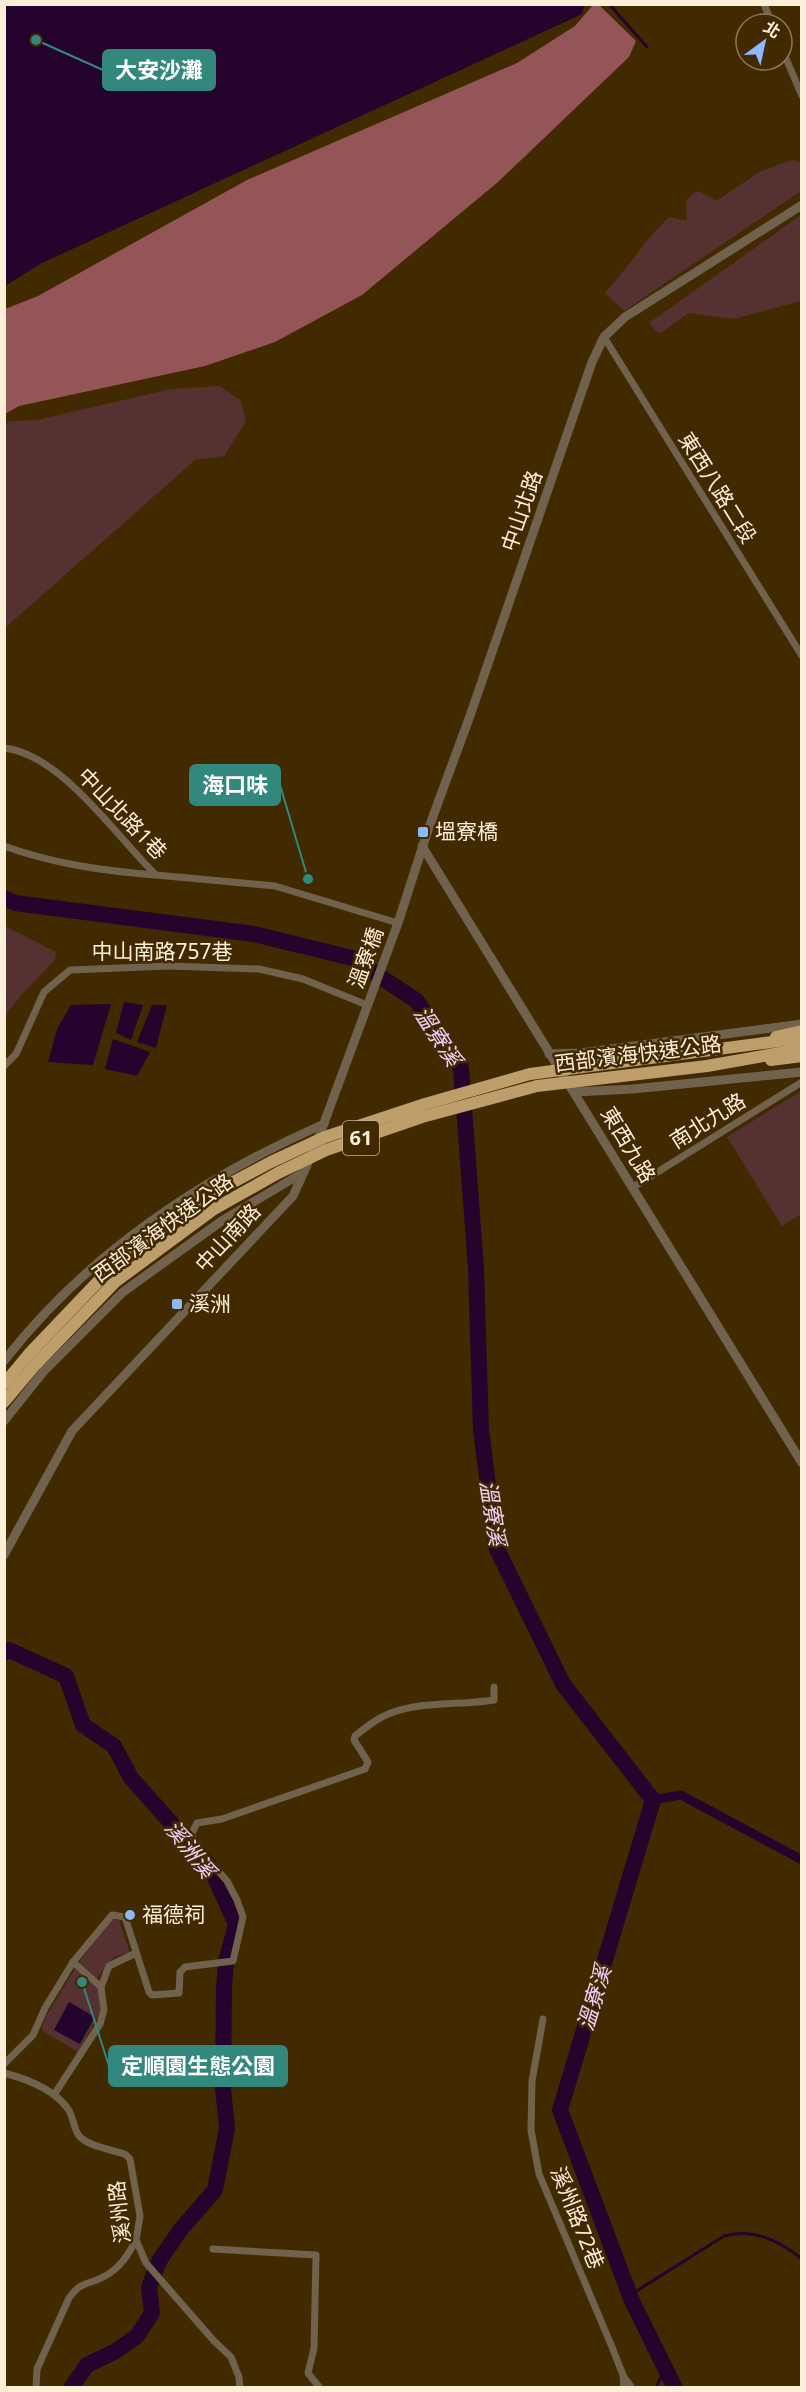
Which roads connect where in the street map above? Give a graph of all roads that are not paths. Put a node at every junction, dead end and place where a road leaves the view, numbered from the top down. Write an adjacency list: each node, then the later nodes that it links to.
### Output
1 (791, 72): 2 (street)
2 (801, 96)
3 (801, 205): 4 (street, 中山北路)
4 (604, 337): 5 (street, 東西八路二段); 8 (street, 中山北路)
5 (801, 656)
6 (4, 748): 9 (street, 中山北路1巷)
7 (4, 846): 9 (street)
8 (422, 846): 10 (street, 中山北路); 17 (street, 東西九路)
9 (156, 874): 10 (street, 中山北路1巷)
10 (398, 923): 11 (street, 溫寮橋)
11 (367, 1005): 19 (street, 中山南路757巷); 24 (street, 中山南路)
12 (801, 1024): 17 (street)
13 (801, 1031): 16 (highway)
14 (801, 1038): 16 (highway, 西部濱海快速公路 / 61, bridge)
15 (801, 1049): 20 (highway, 西部濱海快速公路 / 61, bridge)
16 (714, 1050): 28 (highway, 西部濱海快速公路 / 61, bridge)
17 (549, 1053): 23 (street, 東西九路)
18 (801, 1056): 20 (highway)
19 (4, 1066)
20 (707, 1066): 29 (highway, 西部濱海快速公路 / 61, bridge)
21 (801, 1072): 23 (street)
22 (801, 1083): 26 (street, 南北九路)
23 (575, 1092): 26 (street, 東西九路)
24 (324, 1125): 25 (street, 中山南路); 27 (street)
25 (306, 1171): 30 (street); 32 (street, 中山南路)
26 (632, 1188): 31 (street, 東西九路)
27 (4, 1360)
28 (4, 1384)
29 (4, 1402)
30 (4, 1421)
31 (801, 1463)
32 (4, 1555)
33 (494, 1687): 34 (street)
34 (136, 1953): 35 (street); 36 (street)
35 (73, 1962): 36 (street); 38 (street)
36 (101, 1987): 40 (street)
37 (543, 2019): 43 (street, 溪州路72巷)
38 (4, 2064)
39 (4, 2073): 40 (street, 溪州路)
40 (54, 2095): 41 (street, 溪州路)
41 (136, 2241): 44 (street); 45 (street, 溪州路)
42 (213, 2249): 46 (street)
43 (623, 2374): 47 (street, 溪州路72巷); 48 (street)
44 (36, 2388)
45 (240, 2388)
46 (320, 2388)
47 (624, 2388)
48 (632, 2388)

